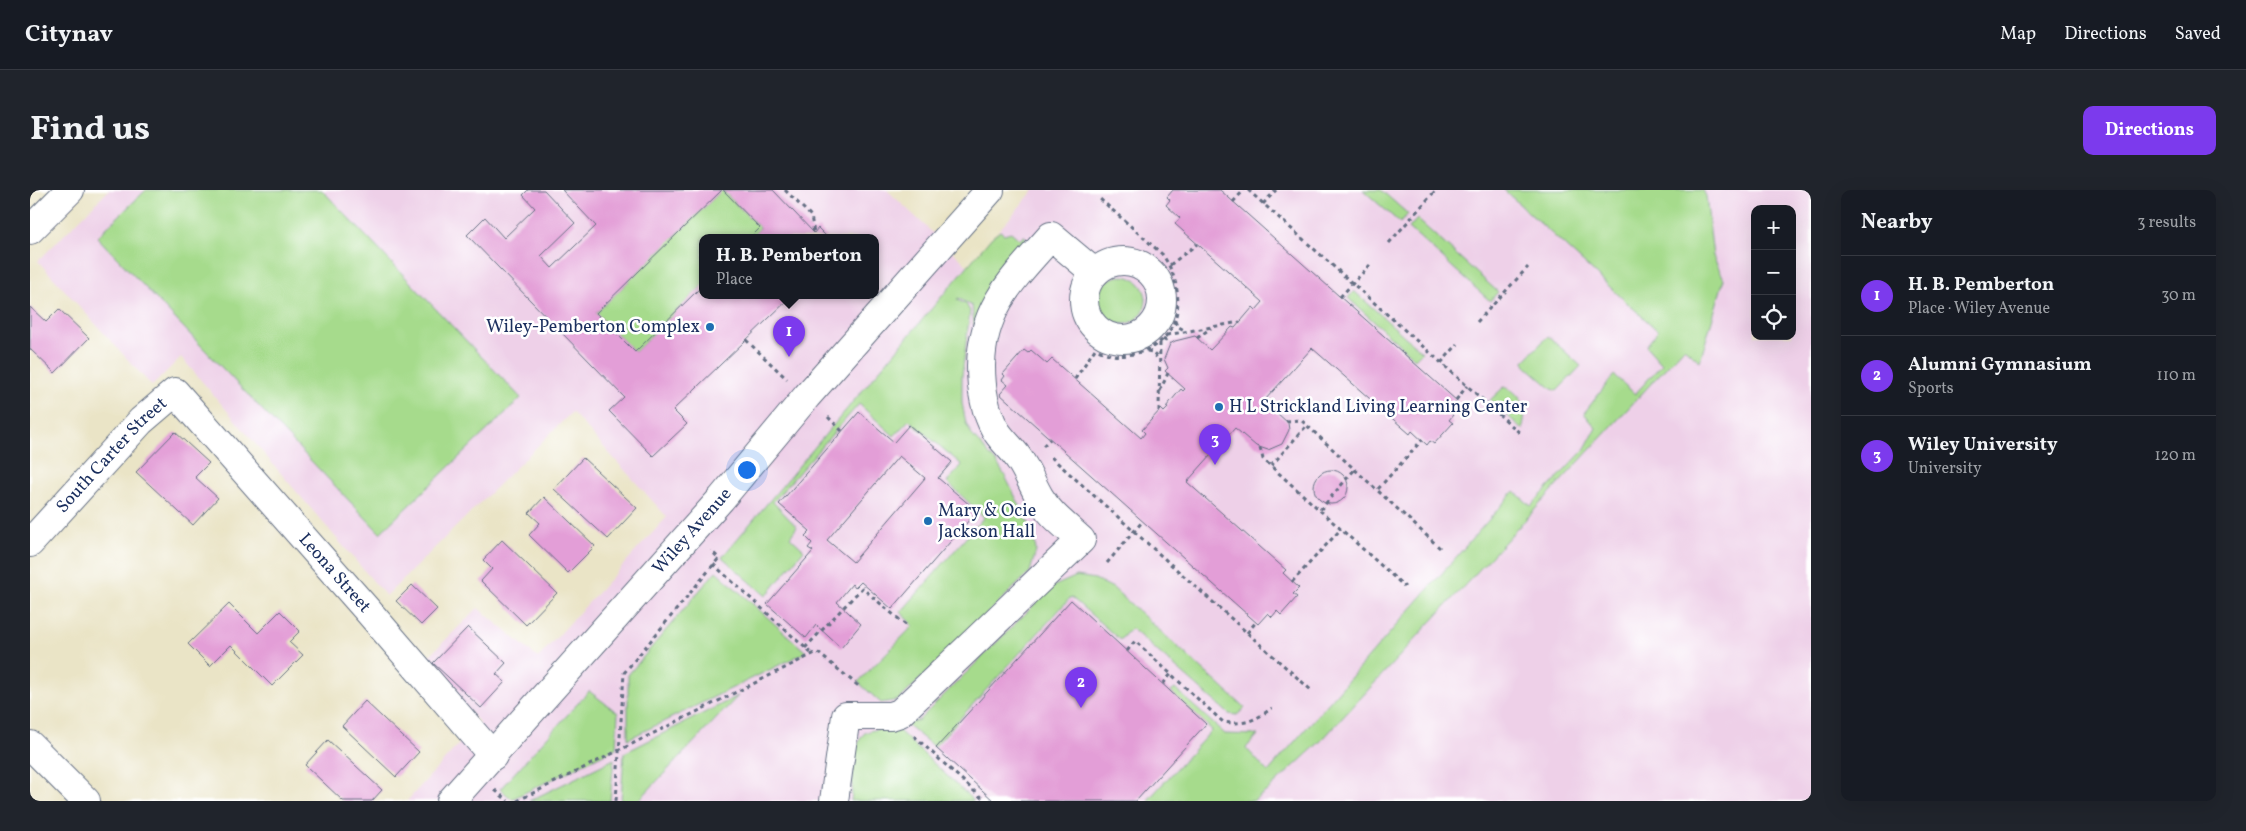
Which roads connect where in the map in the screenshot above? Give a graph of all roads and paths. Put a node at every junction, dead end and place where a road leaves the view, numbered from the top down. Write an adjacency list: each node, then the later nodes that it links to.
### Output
1 (70, 190): 11 (street)
2 (785, 190): 12 (path)
3 (990, 190): 80 (street, Wiley Avenue)
4 (1244, 190): 9 (path)
5 (1248, 190): 10 (path)
6 (1276, 190): 10 (path)
7 (1436, 190): 14 (path)
8 (1100, 199): 15 (path)
9 (1233, 202)
10 (1263, 204): 19 (path)
11 (30, 230)
12 (814, 233)
13 (1197, 244): 15 (path)
14 (1389, 244)
15 (1170, 265): 21 (path)
16 (1370, 265): 19 (path)
17 (1528, 267): 23 (path)
18 (1095, 273): 77 (street)
19 (1353, 284): 20 (path); 34 (path)
20 (1340, 297)
21 (1175, 321): 25 (path); 26 (path)
22 (1240, 322): 24 (path)
23 (1477, 322)
24 (1213, 327): 25 (path); 27 (path)
25 (1187, 332): 26 (path)
26 (1166, 335): 29 (path)
27 (1197, 338)
28 (746, 340): 37 (path)
29 (1161, 340): 30 (path); 32 (path); 33 (path)
30 (1170, 344)
31 (1458, 344): 34 (path)
32 (1145, 350): 33 (path); 36 (path)
33 (1160, 360): 40 (path)
34 (1442, 363): 38 (path)
35 (1168, 373): 40 (path)
36 (1075, 380)
37 (790, 381)
38 (1468, 386): 41 (path); 47 (path)
39 (175, 392): 60 (street, South Carter Street); 80 (street, Leona Street)
40 (1160, 393): 42 (path)
41 (1456, 400)
42 (1160, 411)
43 (828, 417): 46 (path)
44 (1286, 421): 45 (path)
45 (1307, 425): 53 (path); 54 (path)
46 (842, 431)
47 (1521, 434)
48 (1050, 438): 51 (path)
49 (1422, 440): 55 (path)
50 (1260, 448): 53 (path)
51 (1041, 449)
52 (1048, 455): 59 (path)
53 (1271, 466): 56 (path)
54 (1355, 469): 55 (path); 56 (path)
55 (1378, 489): 61 (path)
56 (1320, 510): 58 (path)
57 (1142, 522): 59 (path)
58 (1341, 529): 65 (path); 66 (path)
59 (1134, 532): 63 (path); 69 (path)
60 (30, 543)
61 (1440, 548)
62 (711, 551): 64 (path)
63 (1107, 563)
64 (713, 564): 70 (path); 79 (path)
65 (1292, 582)
66 (1405, 586)
67 (1256, 622): 69 (path)
68 (907, 626): 70 (path)
69 (1247, 633): 75 (path)
70 (805, 648): 72 (path)
71 (1127, 651): 73 (path)
72 (812, 654): 77 (path); 79 (path)
73 (1170, 674): 74 (path); 76 (path)
74 (1162, 684)
75 (1311, 690)
76 (1272, 708)
77 (891, 716): 87 (street); 88 (path)
78 (30, 745): 82 (street)
79 (619, 750): 85 (path); 86 (path)
80 (493, 756): 83 (street, Wiley Avenue)
81 (494, 789): 84 (path)
82 (86, 801)
83 (450, 801)
84 (508, 801)
85 (517, 801)
86 (616, 801)
87 (834, 801)
88 (985, 801)

